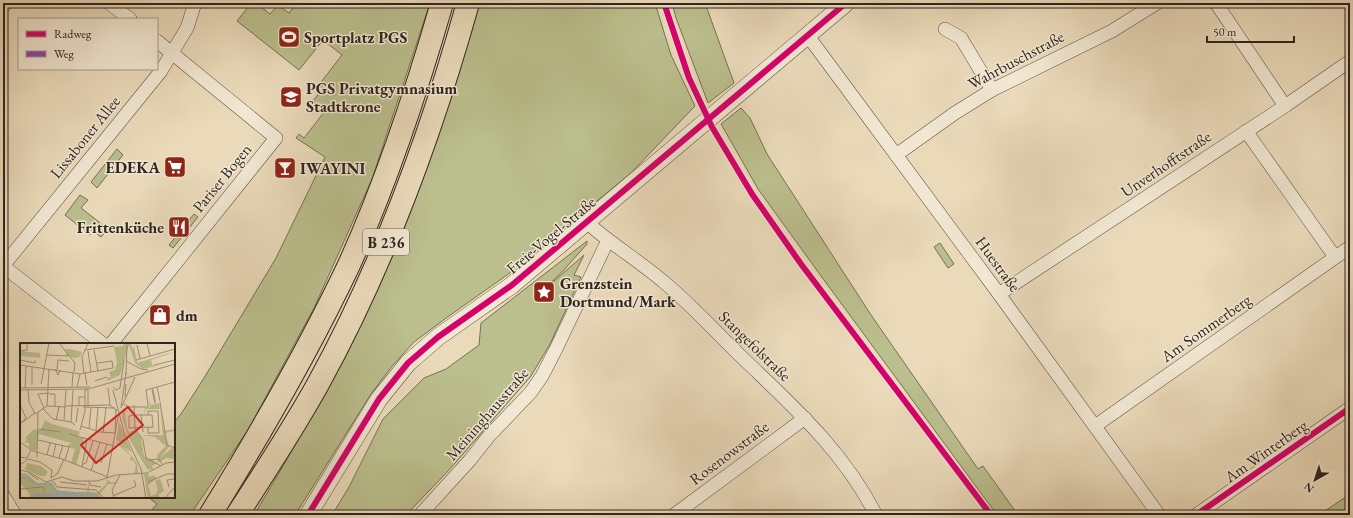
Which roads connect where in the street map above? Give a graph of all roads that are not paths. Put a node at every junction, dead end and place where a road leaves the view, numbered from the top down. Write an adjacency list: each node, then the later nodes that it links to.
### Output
1 (6, 3): 9 (street)
2 (110, 3): 10 (street)
3 (195, 3): 14 (street, Lissaboner Allee)
4 (442, 3): 31 (highway, B 236)
5 (468, 3): 32 (highway, B 236)
6 (846, 3): 12 (street, Freie-Vogel-Straße)
7 (1216, 3): 17 (street)
8 (1154, 4): 16 (street, Wahrbuschstraße)
9 (3, 7)
10 (129, 18)
11 (945, 29): 16 (street)
12 (808, 36): 19 (street, Huestraße); 20 (street, Freie-Vogel-Straße)
13 (158, 42): 14 (street)
14 (173, 53): 24 (street, Lissaboner Allee); 27 (street, Pariser Bogen)
15 (1350, 61): 17 (street, Unverhofftstraße)
16 (992, 90): 19 (street, Wahrbuschstraße)
17 (1285, 106): 18 (street, Unverhofftstraße)
18 (1246, 131): 23 (street); 25 (street, Unverhofftstraße)
19 (896, 155): 25 (street, Huestraße)
20 (588, 222): 21 (street, Stangefolstraße); 39 (street, Freie-Vogel-Straße)
21 (608, 240): 29 (street, Stangefolstraße); 40 (street, Meininghausstraße)
22 (1350, 247): 23 (street, Am Sommerberg)
23 (1335, 257): 30 (street, Am Sommerberg)
24 (3, 266): 26 (street)
25 (999, 294): 30 (street, Huestraße)
26 (102, 343)
27 (112, 343)
28 (1350, 408): 44 (street, Am Winterberg)
29 (805, 418): 41 (street, Rosenowstraße); 42 (street, Stangefolstraße)
30 (1095, 426): 43 (street, Huestraße)
31 (241, 465): 35 (highway); 36 (highway, B 236)
32 (269, 467): 37 (highway, B 236); 38 (highway)
33 (3, 495): 34 (street)
34 (15, 515)
35 (199, 515)
36 (210, 515)
37 (237, 515)
38 (249, 515)
39 (308, 515)
40 (420, 515)
41 (674, 515)
42 (876, 515)
43 (1159, 515)
44 (1196, 515)

